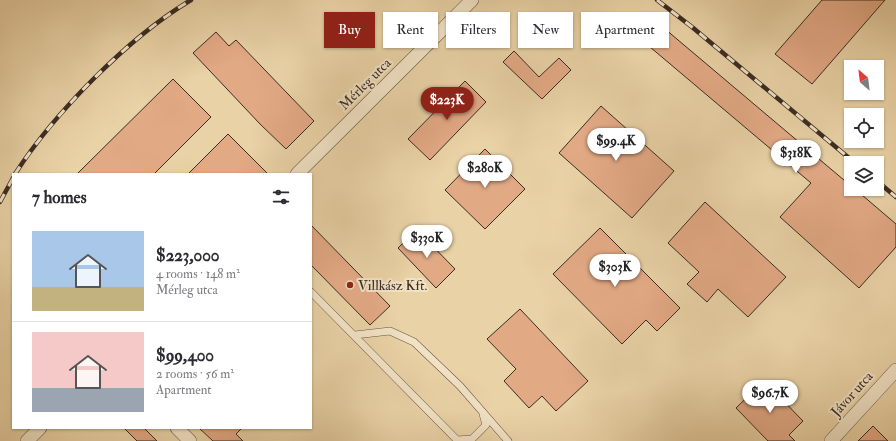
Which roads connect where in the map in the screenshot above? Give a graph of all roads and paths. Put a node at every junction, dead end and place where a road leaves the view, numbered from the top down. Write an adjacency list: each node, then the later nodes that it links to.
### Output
1 (472, 0): 2 (street, Mérleg utca)
2 (298, 173)
3 (312, 293): 4 (lane)
4 (355, 335): 6 (lane); 9 (lane)
5 (896, 370): 13 (street, Jávor utca)
6 (482, 411): 9 (lane); 12 (lane)
7 (39, 429): 10 (street)
8 (178, 429): 11 (street)
9 (458, 440)
10 (27, 441)
11 (190, 441)
12 (508, 441)
13 (831, 441)

